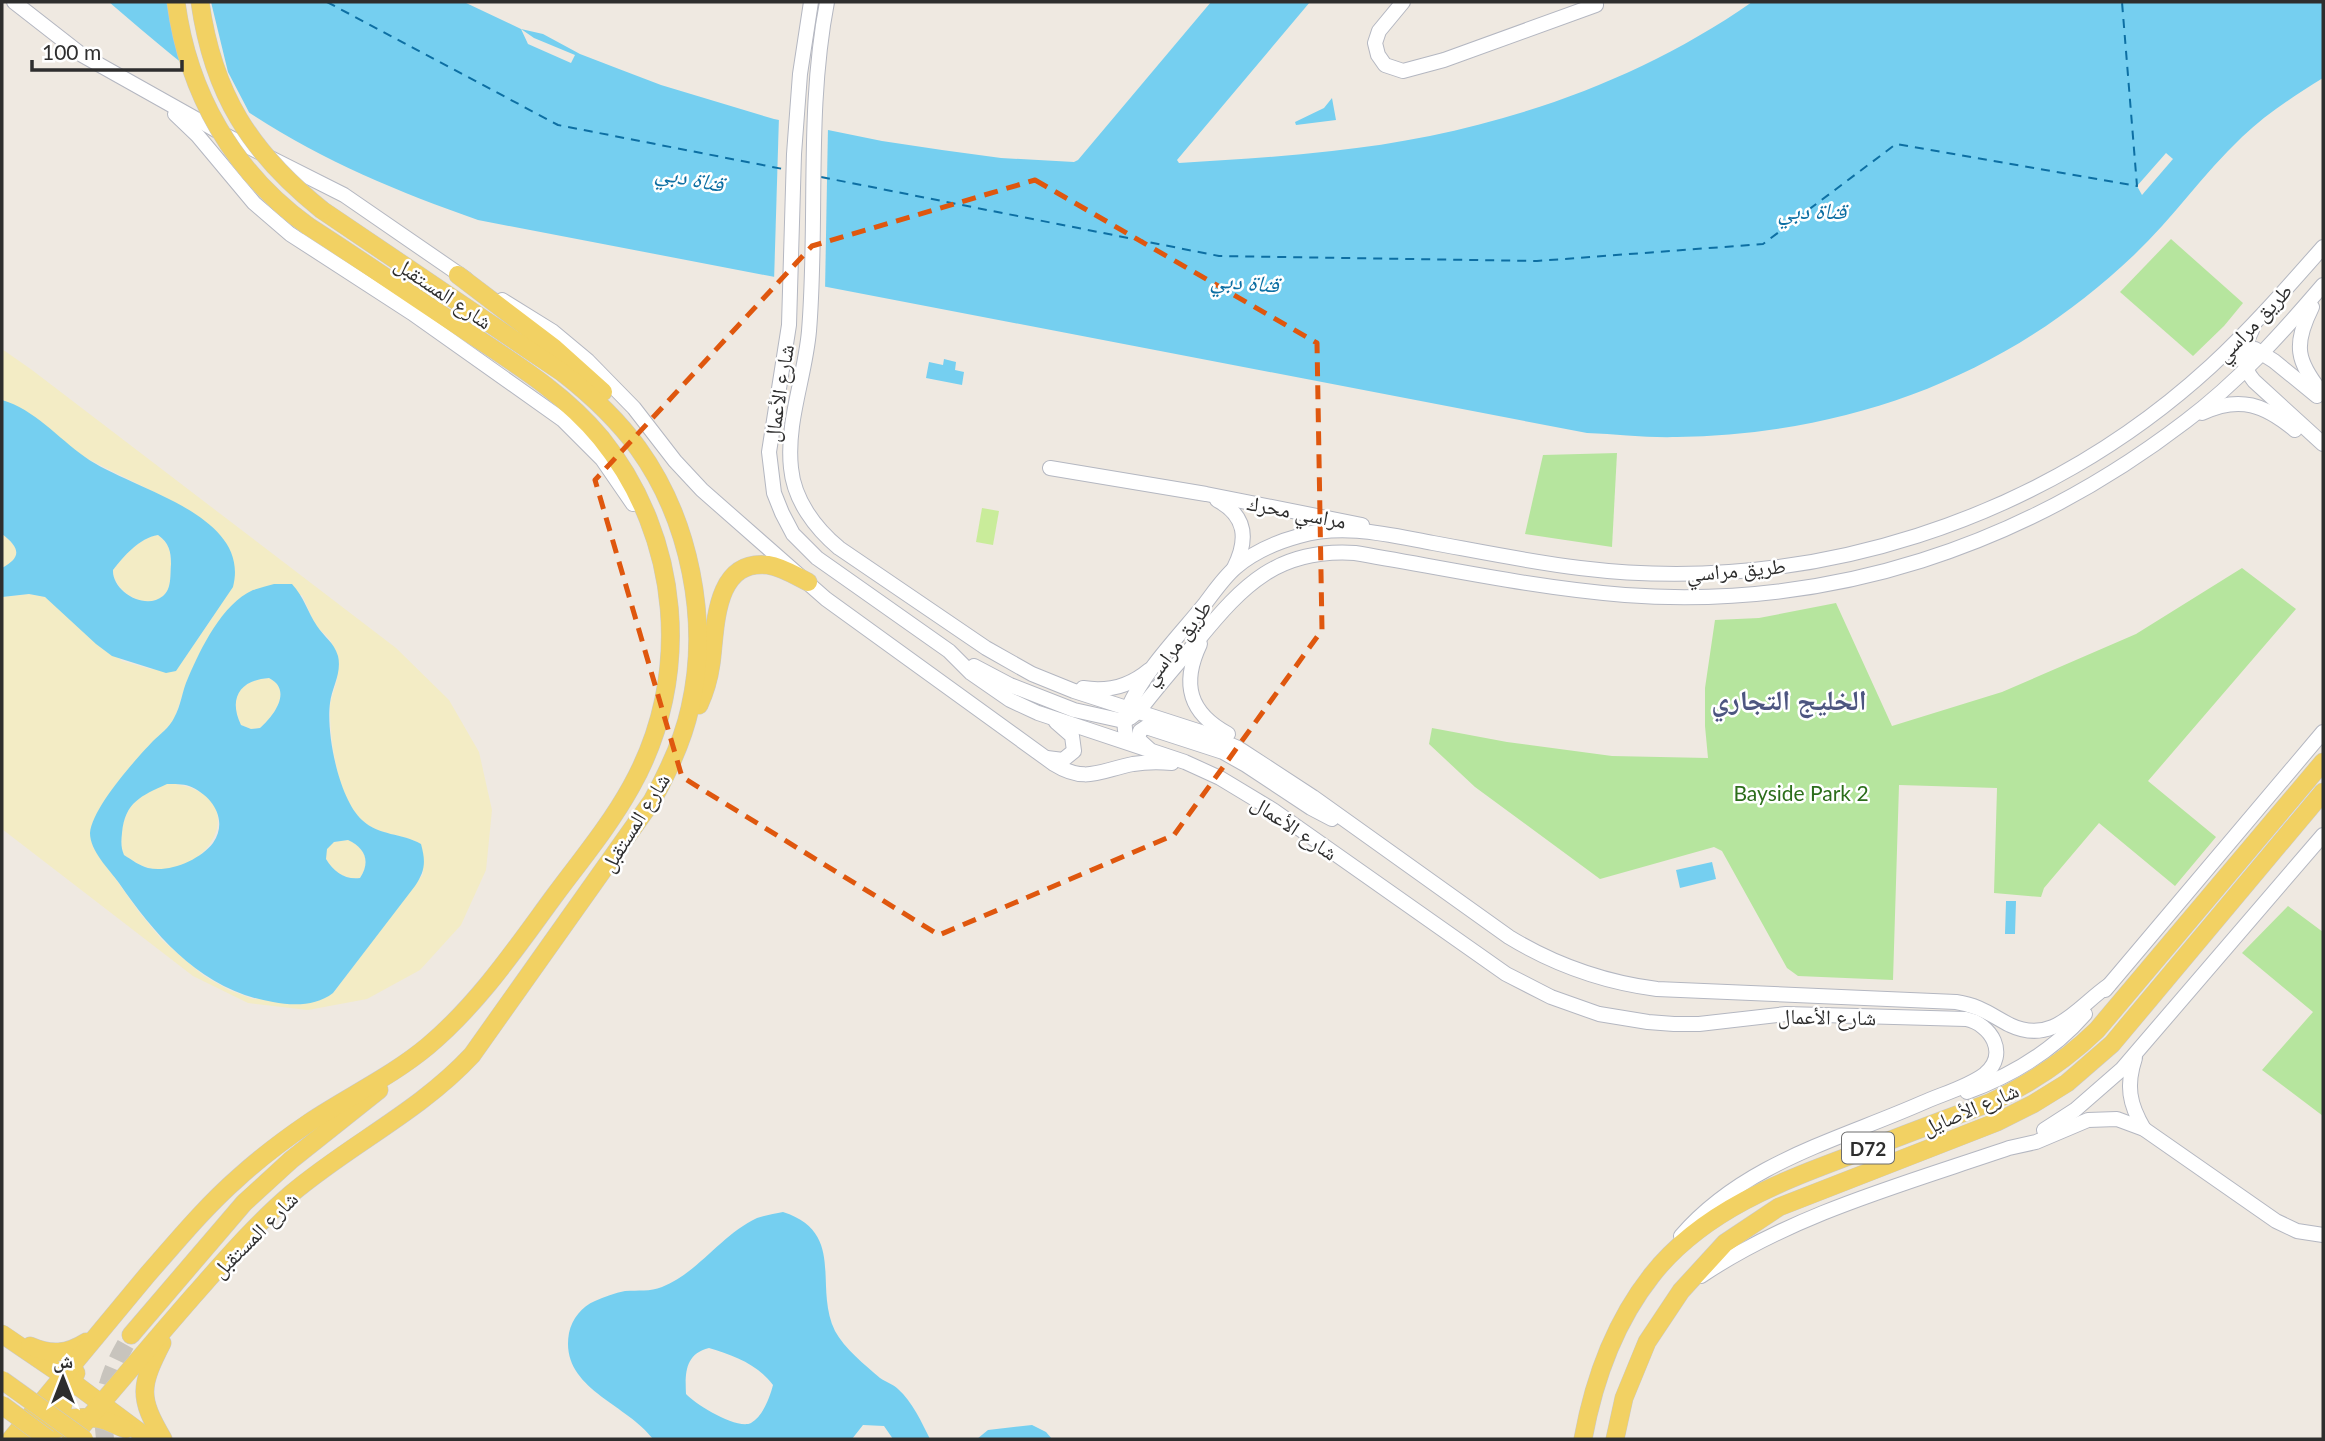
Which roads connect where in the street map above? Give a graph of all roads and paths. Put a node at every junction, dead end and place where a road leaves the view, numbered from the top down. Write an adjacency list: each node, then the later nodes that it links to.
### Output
1 (14, 2): 8 (street)
2 (176, 2): 31 (main road, شارع المستقبل, bridge)
3 (200, 2): 25 (main road, شارع المستقبل, bridge)
4 (811, 2): 36 (street, شارع الأعمال)
5 (827, 2): 38 (street, شارع الأعمال)
6 (1403, 2): 7 (street)
7 (1596, 5)
8 (152, 96): 9 (street); 10 (street)
9 (307, 177): 10 (street); 12 (street)
10 (281, 226): 31 (street)
11 (2323, 247): 14 (street, طريق مراسي)
12 (458, 275): 25 (main road); 34 (street)
13 (2322, 287): 15 (street, طريق مراسي); 22 (street)
14 (2262, 317): 15 (street); 16 (street); 17 (street, طريق مراسي)
15 (2280, 334): 18 (street, طريق مراسي)
16 (2245, 347): 17 (street); 18 (street); 20 (street)
17 (2226, 351): 19 (street, طريق مراسي)
18 (2263, 353): 20 (street, طريق مراسي); 23 (street)
19 (2210, 367): 21 (street); 32 (street, طريق مراسي)
20 (2245, 370): 21 (street, طريق مراسي); 26 (street)
21 (2225, 387): 24 (street, طريق مراسي)
22 (2323, 394)
23 (2323, 401)
24 (2188, 420): 26 (street); 35 (street, طريق مراسي)
25 (629, 437): 42 (main road, شارع المستقبل)
26 (2323, 445)
27 (1050, 468): 28 (street, مراسي محرك)
28 (1206, 494): 29 (street, مراسي محرك); 33 (street, مراسي محرك)
29 (1386, 534): 32 (street, طريق مراسي); 33 (street, طريق مراسي)
30 (1464, 534): 32 (street)
31 (659, 549): 54 (main road, شارع المستقبل)
32 (1471, 550)
33 (1233, 569): 37 (street, طريق مراسي)
34 (808, 582): 42 (main road); 45 (street)
35 (1206, 630): 39 (street, طريق مراسي); 49 (street)
36 (949, 651): 39 (street); 40 (street, شارع الأعمال)
37 (1158, 663): 38 (street); 39 (street, طريق مراسي)
38 (1050, 682): 39 (street, شارع الأعمال)
39 (1131, 713): 43 (street); 49 (street, شارع الأعمال)
40 (1053, 719): 43 (street, شارع الأعمال); 45 (street)
41 (2323, 732): 52 (street, شارع الأعمال)
42 (683, 733): 61 (main road, شارع المستقبل)
43 (1128, 742): 44 (street, شارع الأعمال)
44 (1153, 751): 47 (street, شارع الأعمال); 50 (street)
45 (1047, 758): 47 (street)
46 (2323, 762): 59 (main road, شارع الأصايل / D72)
47 (1201, 768): 55 (street, شارع الأعمال)
48 (2323, 792): 60 (main road, شارع الأصايل / D72)
49 (1314, 797): 50 (street, شارع الأعمال)
50 (1362, 831): 52 (street, شارع الأعمال)
51 (2323, 835): 53 (street)
52 (2109, 985): 55 (street, شارع الأعمال)
53 (2136, 1054): 56 (street); 57 (street)
54 (397, 1069): 62 (main road); 64 (main road, شارع المستقبل)
55 (1984, 1080): 59 (street, شارع الأعمال)
56 (2075, 1117): 57 (street); 60 (street)
57 (2144, 1129): 58 (street)
58 (2323, 1235)
59 (1654, 1272): 79 (main road, شارع الأصايل / D72)
60 (1681, 1291): 80 (main road, شارع الأصايل / D72)
61 (175, 1318): 67 (main road, شارع المستقبل); 78 (main road)
62 (131, 1335)
63 (6, 1336): 64 (main road); 65 (main road)
64 (95, 1336): 65 (main road, شارع المستقبل)
65 (67, 1378): 67 (main road); 71 (main road, شارع المستقبل); 72 (main road)
66 (2, 1380): 76 (main road, bridge)
67 (102, 1403): 70 (main road, شارع المستقبل); 72 (main road); 74 (main road)
68 (2, 1405): 72 (main road, bridge)
69 (2, 1416): 71 (main road)
70 (89, 1418): 72 (main road); 74 (main road); 75 (main road, شارع المستقبل)
71 (26, 1421): 72 (main road); 73 (main road, شارع المستقبل)
72 (52, 1428): 73 (main road)
73 (10, 1436)
74 (144, 1436): 77 (main road)
75 (71, 1439)
76 (84, 1439)
77 (106, 1439)
78 (163, 1439)
79 (1583, 1439)
80 (1615, 1439)

